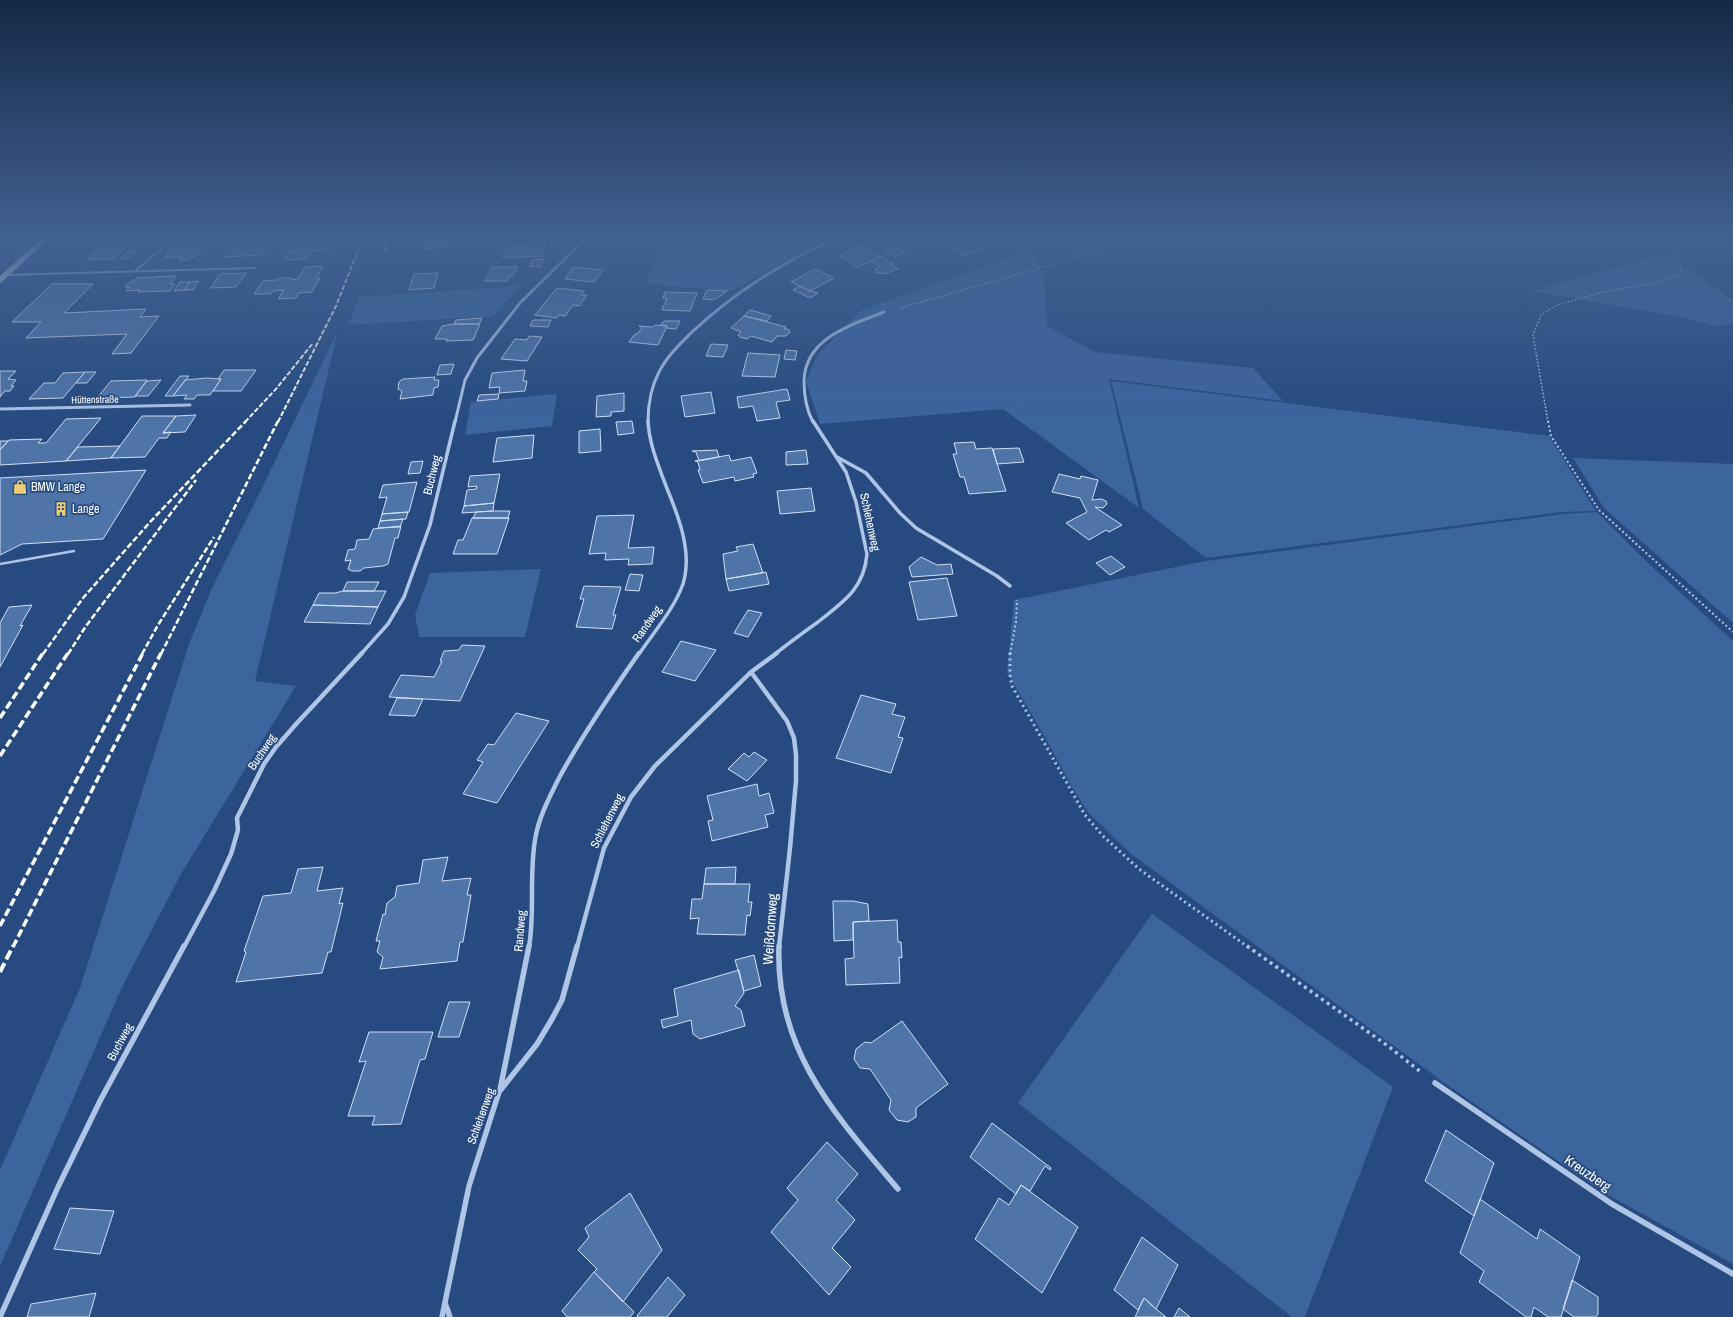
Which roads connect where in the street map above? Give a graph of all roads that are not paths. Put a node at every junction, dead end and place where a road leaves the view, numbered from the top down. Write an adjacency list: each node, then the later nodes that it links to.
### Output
1 (524, 299): 16 (street, Buchweg)
2 (732, 299): 12 (street, Randweg)
3 (884, 312): 6 (street, Schlehenweg)
4 (190, 405): 5 (street, Hüttenstraße)
5 (0, 409)
6 (837, 457): 9 (street, Schlehenweg); 10 (street, Schlehenweg)
7 (74, 551): 8 (lane)
8 (0, 564)
9 (1010, 586)
10 (751, 672): 12 (street, Schlehenweg); 13 (street, Weißdornweg)
11 (1436, 1083): 14 (street, Kreuzberg)
12 (499, 1092): 15 (street, Schlehenweg)
13 (898, 1190)
14 (1733, 1274)
15 (445, 1303): 17 (street, Schlehenweg); 18 (street)
16 (0, 1317)
17 (442, 1317)
18 (450, 1317)

